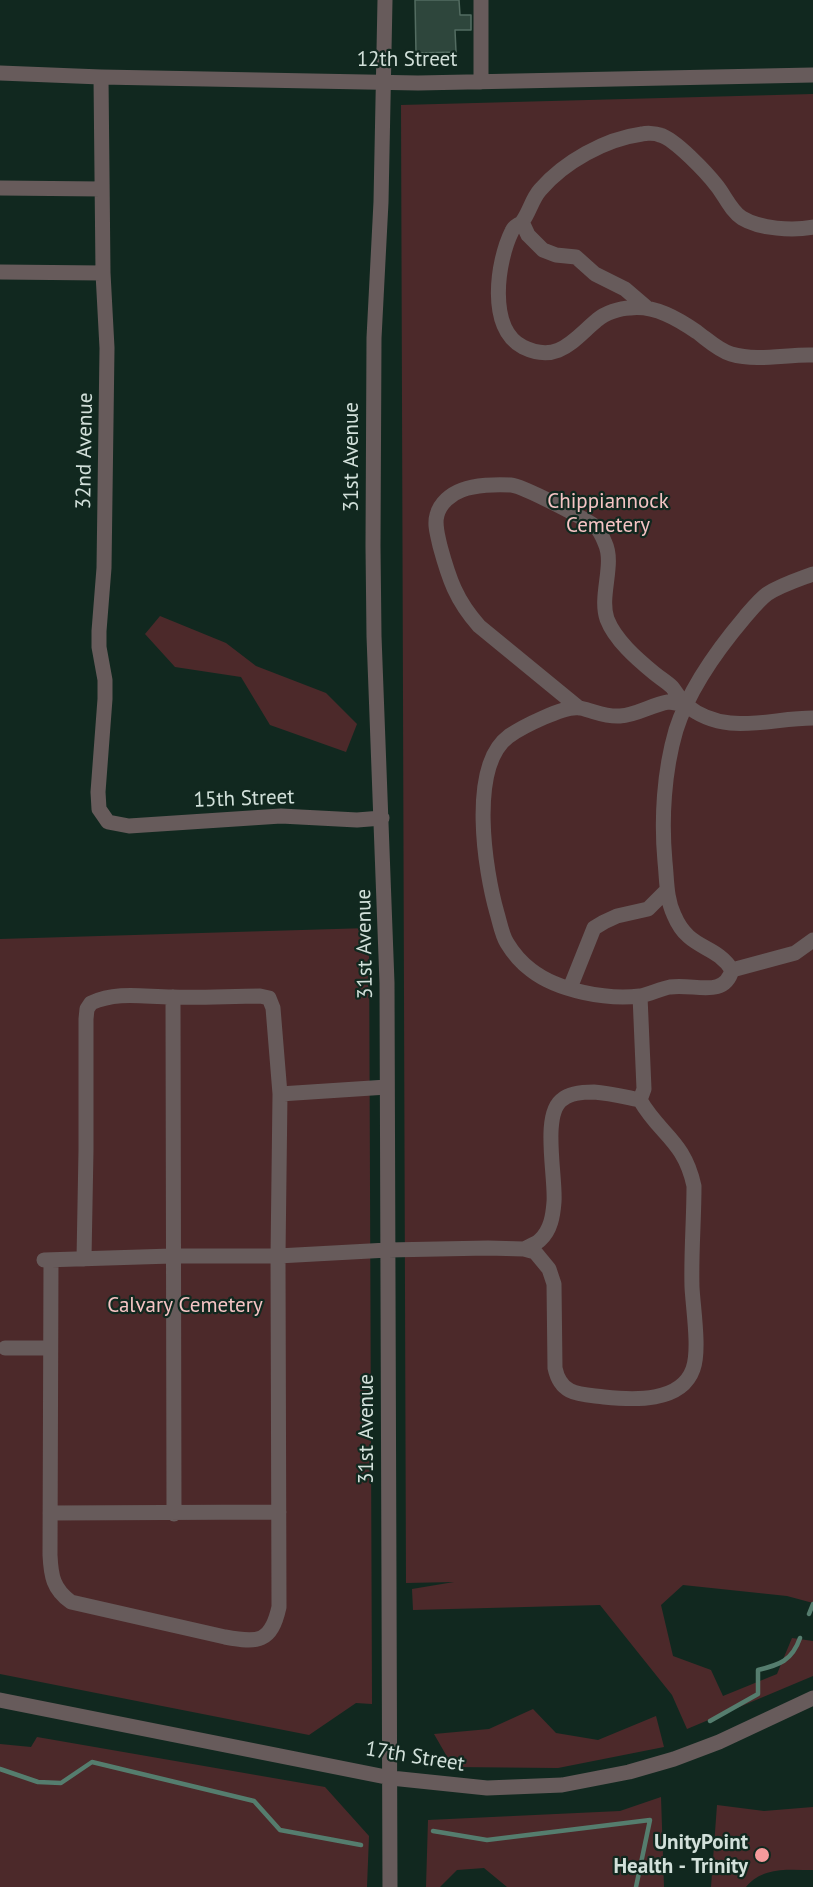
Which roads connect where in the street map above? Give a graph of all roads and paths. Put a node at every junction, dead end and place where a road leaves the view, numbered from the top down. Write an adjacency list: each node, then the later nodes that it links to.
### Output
1 (385, 0): 6 (street, 31st Avenue)
2 (481, 0): 7 (street)
3 (0, 73): 5 (street, 12th Street)
4 (813, 75): 7 (street, 12th Street)
5 (101, 77): 6 (street, 12th Street); 9 (street, 32nd Avenue)
6 (382, 82): 7 (street, 12th Street); 20 (street, 31st Avenue)
7 (481, 82)
8 (0, 188): 9 (street)
9 (102, 189): 13 (street, 32nd Avenue)
10 (522, 222): 11 (street); 14 (street); 14 (street)
11 (813, 227)
12 (0, 272): 13 (street)
13 (103, 273): 21 (street, 32nd Avenue)
14 (646, 308): 15 (street)
15 (813, 355)
16 (813, 574): 17 (street)
17 (686, 705): 18 (street); 18 (street); 19 (street); 22 (street)
18 (579, 708): 25 (street)
19 (813, 718)
20 (382, 818): 21 (street, 15th Street); 28 (street, 31st Avenue)
21 (108, 822)
22 (667, 890): 24 (street); 25 (street)
23 (813, 940): 24 (street)
24 (732, 970): 26 (street)
25 (570, 988): 26 (street)
26 (640, 996): 30 (street)
27 (172, 997): 29 (street); 33 (street); 35 (street)
28 (387, 1087): 29 (street); 32 (street, 31st Avenue)
29 (280, 1094): 34 (street)
30 (640, 1100): 31 (street); 31 (street)
31 (524, 1249): 32 (street)
32 (388, 1250): 34 (street); 43 (street, 31st Avenue)
33 (172, 1256): 34 (street); 35 (street); 40 (street)
34 (278, 1256): 38 (street)
35 (84, 1258): 37 (street)
36 (4, 1348): 37 (street)
37 (50, 1348): 39 (street)
38 (279, 1512): 39 (street); 40 (street)
39 (50, 1513): 40 (street)
40 (174, 1514)
41 (813, 1698): 43 (street, 17th Street)
42 (0, 1700): 43 (street, 17th Street)
43 (391, 1778): 44 (street, 31st Avenue)
44 (390, 1887)

